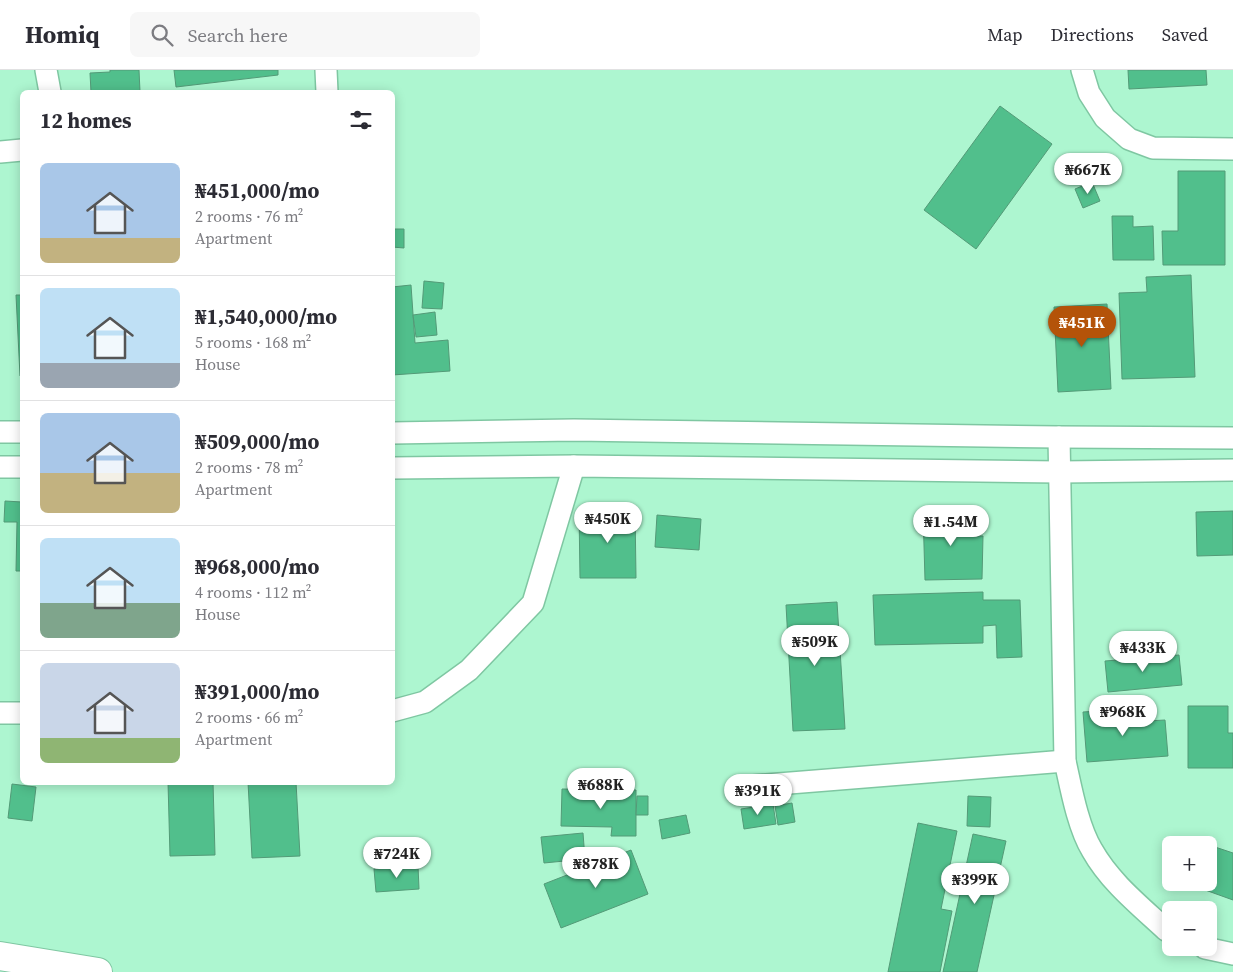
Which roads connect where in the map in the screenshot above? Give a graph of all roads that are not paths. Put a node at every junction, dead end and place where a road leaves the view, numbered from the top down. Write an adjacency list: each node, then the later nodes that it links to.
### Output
1 (46, 70): 4 (street)
2 (326, 70): 5 (street)
3 (1082, 70): 6 (street)
4 (50, 90)
5 (327, 90)
6 (1233, 149)
7 (20, 150): 8 (street)
8 (0, 152)
9 (0, 432): 10 (street)
10 (20, 432)
11 (395, 434): 12 (street)
12 (1059, 437): 13 (street); 19 (street)
13 (1233, 438)
14 (574, 466): 17 (street); 19 (street); 20 (street)
15 (0, 467): 16 (street)
16 (20, 467)
17 (395, 468)
18 (1233, 470): 19 (street)
19 (1060, 472): 23 (street)
20 (395, 710)
21 (0, 713): 22 (street)
22 (20, 713)
23 (1065, 761): 24 (street); 25 (street)
24 (741, 787)
25 (1162, 926)
26 (1217, 951): 27 (street)
27 (1233, 954)
28 (0, 956): 29 (main road)
29 (98, 972)

